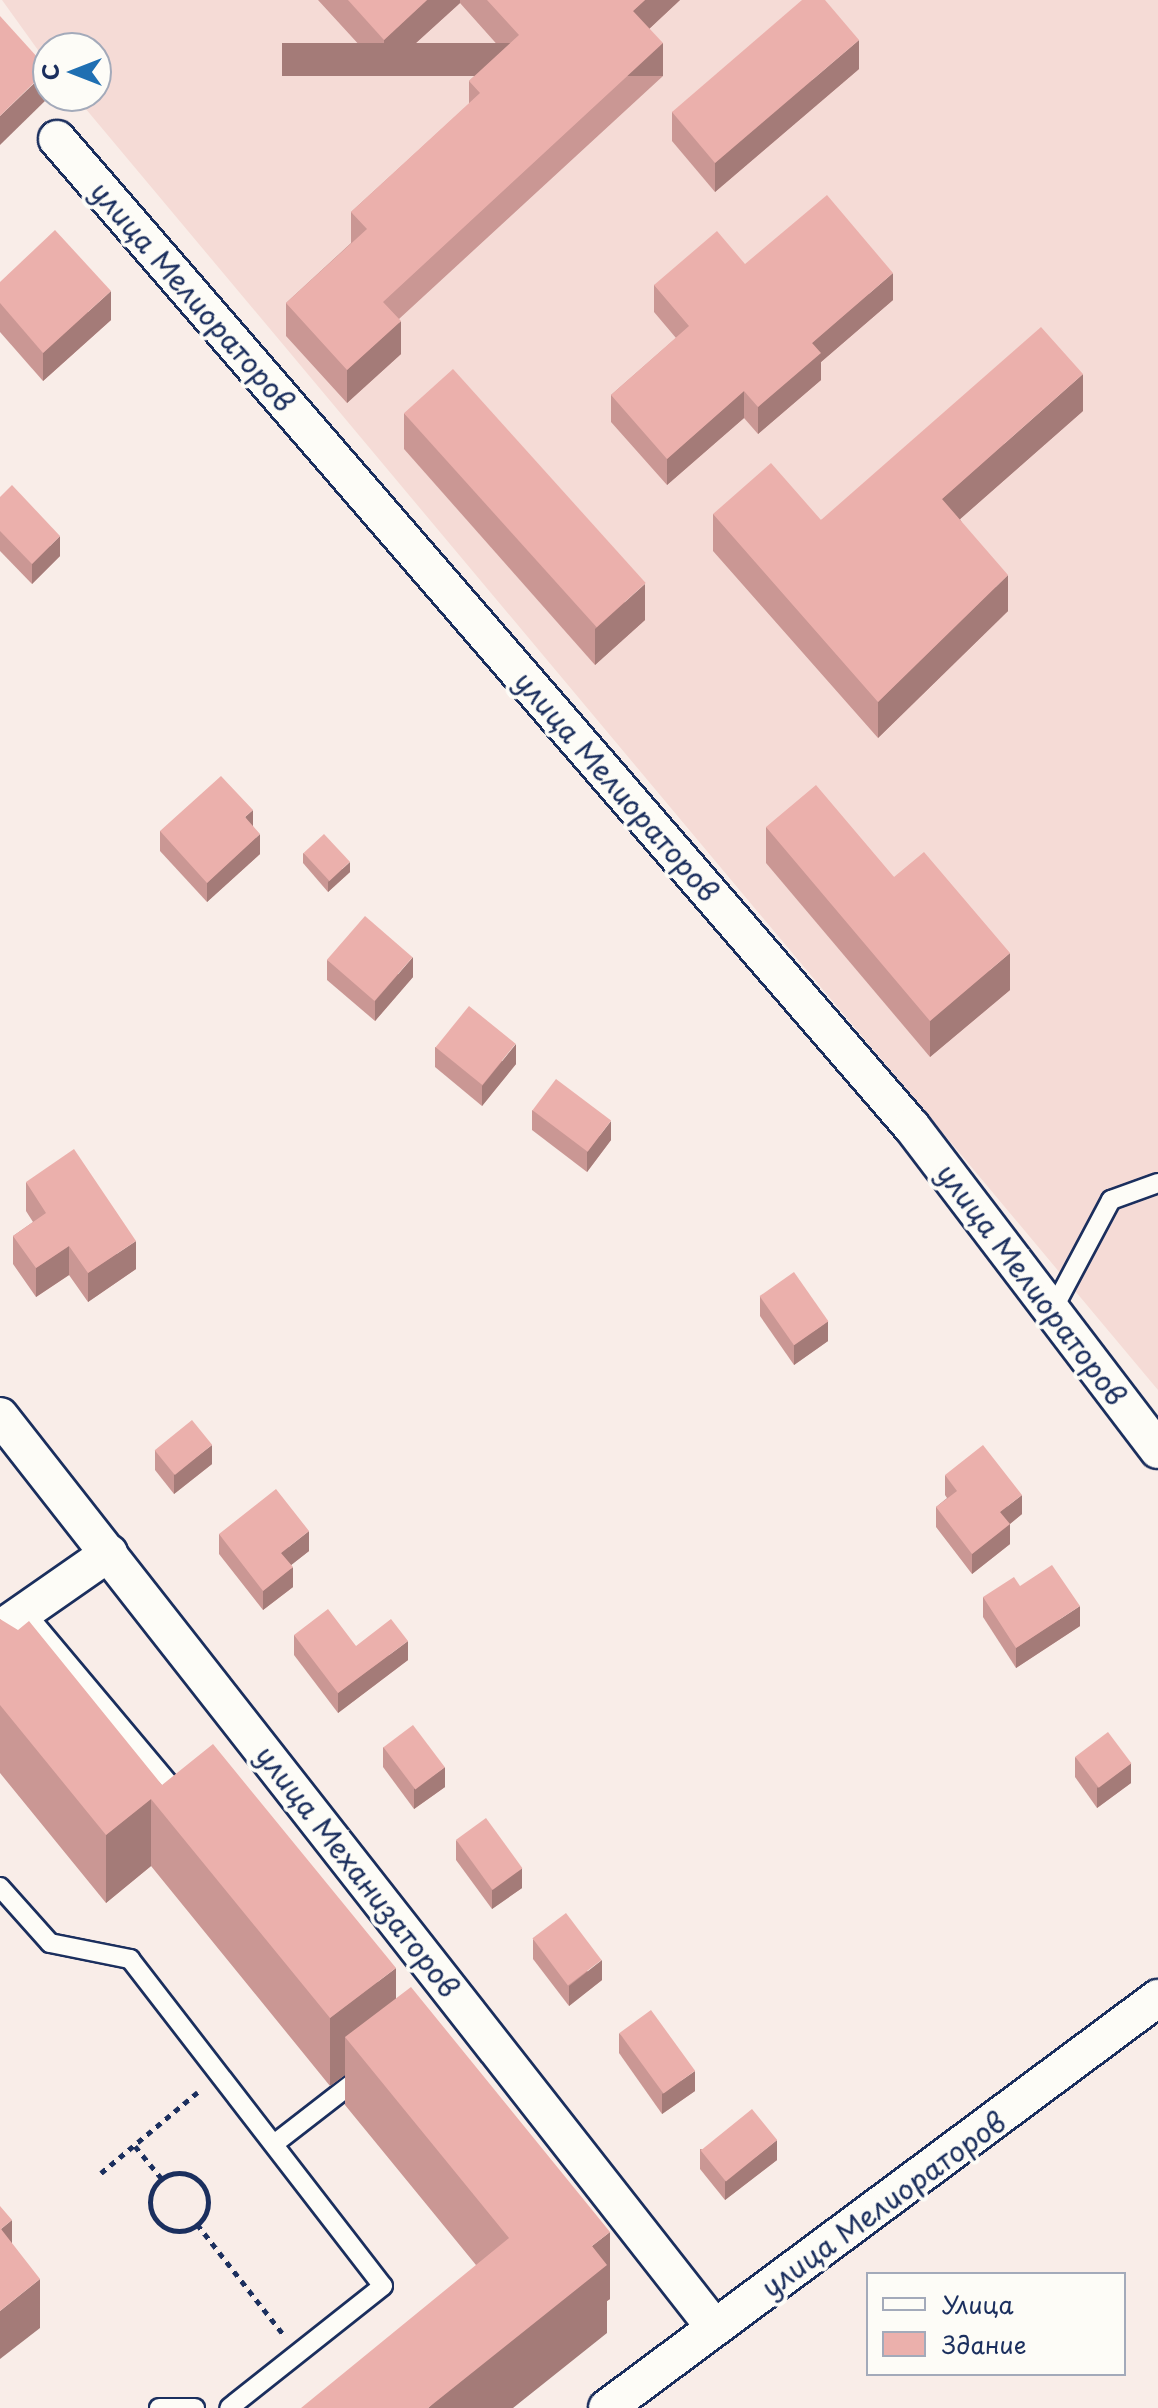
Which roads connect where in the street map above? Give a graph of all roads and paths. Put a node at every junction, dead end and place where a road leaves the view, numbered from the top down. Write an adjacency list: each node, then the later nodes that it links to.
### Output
1 (57, 139): 3 (street, улица Мелиораторов)
2 (1158, 1183): 3 (lane)
3 (1052, 1311): 5 (street, улица Мелиораторов)
4 (0, 1416): 6 (street, улица Механизаторов)
5 (1158, 1450)
6 (109, 1553): 7 (street); 18 (street, улица Механизаторов)
7 (12, 1621): 8 (lane)
8 (208, 1785)
9 (0, 1887): 12 (lane)
10 (1158, 1998): 18 (street, улица Мелиораторов)
11 (386, 2058): 13 (lane)
12 (219, 2074): 13 (lane); 14 (path)
13 (274, 2144): 19 (lane)
14 (135, 2146): 15 (path); 16 (path)
15 (101, 2173)
16 (162, 2179): 17 (path); 17 (path)
17 (197, 2224): 19 (path)
18 (714, 2327): 23 (street, улица Мелиораторов)
19 (298, 2353): 22 (lane)
20 (159, 2408): 21 (lane)
21 (195, 2408)
22 (229, 2408)
23 (607, 2408)

